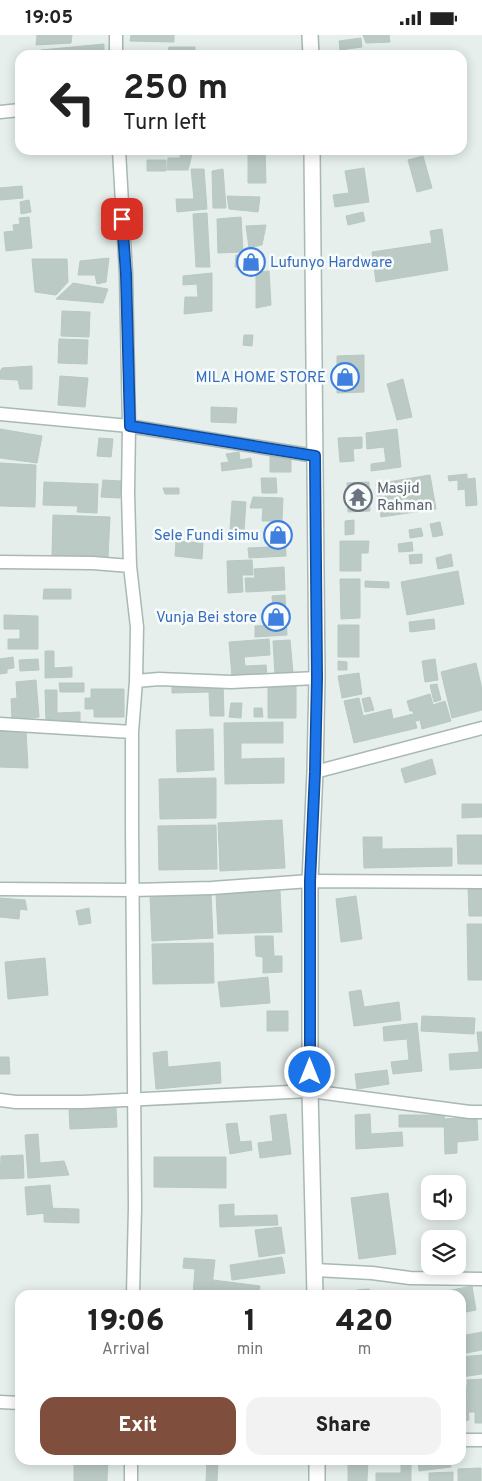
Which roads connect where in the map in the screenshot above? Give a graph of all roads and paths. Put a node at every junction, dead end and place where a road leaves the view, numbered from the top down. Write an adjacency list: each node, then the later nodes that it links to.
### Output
1 (116, 35): 3 (street)
2 (310, 35): 4 (street)
3 (116, 50)
4 (311, 50)
5 (15, 111): 6 (street)
6 (0, 112)
7 (119, 155): 10 (street)
8 (312, 155): 11 (street)
9 (0, 414): 10 (street)
10 (130, 426): 11 (street); 13 (street)
11 (315, 456): 14 (street)
12 (0, 562): 13 (street)
13 (130, 566): 15 (street)
14 (317, 678): 15 (street); 19 (street)
15 (136, 681): 18 (street)
16 (0, 724): 18 (street)
17 (482, 728): 19 (street)
18 (132, 732): 23 (street)
19 (315, 772): 20 (street)
20 (310, 881): 21 (street); 23 (street); 24 (street)
21 (482, 882)
22 (0, 889): 23 (street)
23 (133, 890): 25 (street)
24 (310, 1091): 25 (street); 27 (street); 28 (street)
25 (134, 1099): 26 (street); 30 (street)
26 (0, 1101)
27 (482, 1112)
28 (315, 1271): 29 (street); 31 (street)
29 (482, 1279)
30 (133, 1290)
31 (316, 1290)
32 (0, 1403): 33 (street)
33 (15, 1403)
34 (466, 1440): 35 (street)
35 (482, 1440)
36 (131, 1465): 38 (street)
37 (317, 1465): 39 (street)
38 (132, 1481)
39 (317, 1481)

